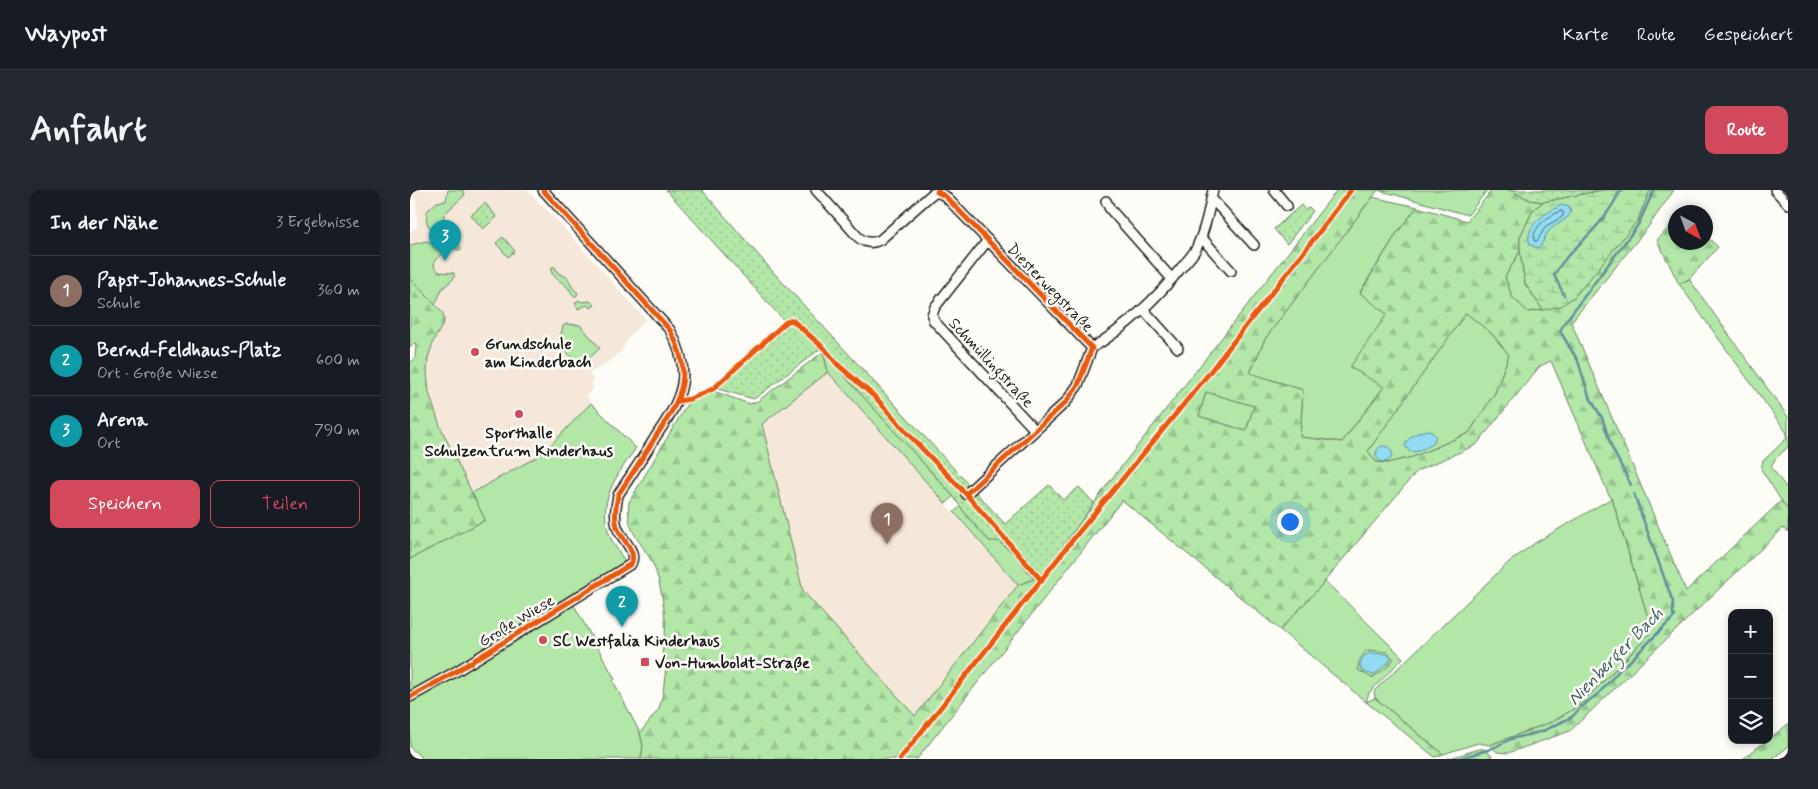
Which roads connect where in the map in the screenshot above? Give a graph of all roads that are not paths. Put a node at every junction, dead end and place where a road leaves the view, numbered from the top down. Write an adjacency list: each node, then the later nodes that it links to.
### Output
1 (543, 190): 19 (street, Große Wiese)
2 (816, 190): 10 (street, Diesterwegstraße)
3 (1274, 190): 8 (street)
4 (1775, 190): 7 (street)
5 (1212, 194): 9 (street); 11 (street)
6 (1106, 201): 13 (street)
7 (1788, 204)
8 (1287, 206)
9 (1200, 237): 12 (street); 13 (street)
10 (988, 240): 15 (street, Diesterwegstraße); 17 (street, Schmüllingstraße)
11 (1254, 245)
12 (1231, 271)
13 (1172, 279): 14 (street)
14 (1143, 309): 15 (street); 16 (street)
15 (1092, 348): 17 (street, Diesterwegstraße)
16 (1178, 348)
17 (1035, 430): 18 (street, Diesterwegstraße)
18 (966, 494)
19 (410, 697)

